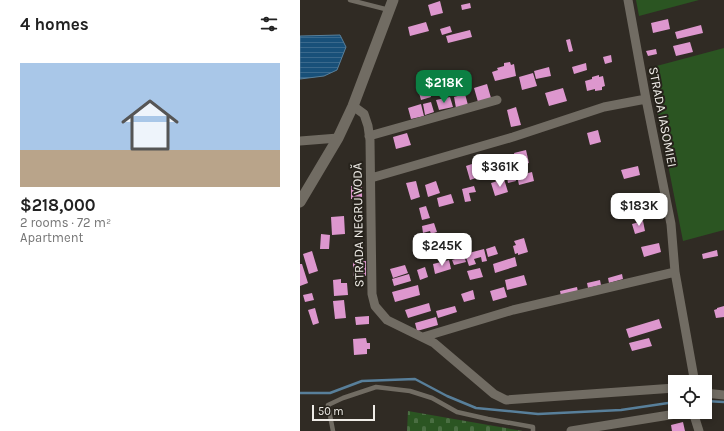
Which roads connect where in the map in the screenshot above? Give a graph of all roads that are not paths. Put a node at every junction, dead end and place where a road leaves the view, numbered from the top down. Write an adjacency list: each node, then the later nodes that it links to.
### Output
1 (350, 0): 3 (lane)
2 (628, 0): 4 (street, STRADA IASOMIEI)
3 (391, 5): 6 (street)
4 (646, 99): 10 (street); 12 (street, STRADA IASOMIEI)
5 (496, 100): 7 (street)
6 (353, 106): 7 (street, STRADA NEGRU VODĂ); 8 (street)
7 (369, 136): 10 (street, STRADA NEGRU VODĂ)
8 (338, 138): 9 (street); 11 (street)
9 (300, 141)
10 (371, 178): 13 (street, STRADA NEGRU VODĂ)
11 (300, 202)
12 (674, 272): 13 (street); 14 (street, STRADA IASOMIEI)
13 (423, 337): 15 (street, STRADA NEGRU VODĂ)
14 (693, 375)
15 (668, 388)
16 (712, 393): 17 (street)
17 (724, 394)
18 (668, 415): 22 (street)
19 (695, 419): 23 (street)
20 (333, 431): 21 (lane)
21 (533, 431)
22 (571, 431)
23 (699, 431)

